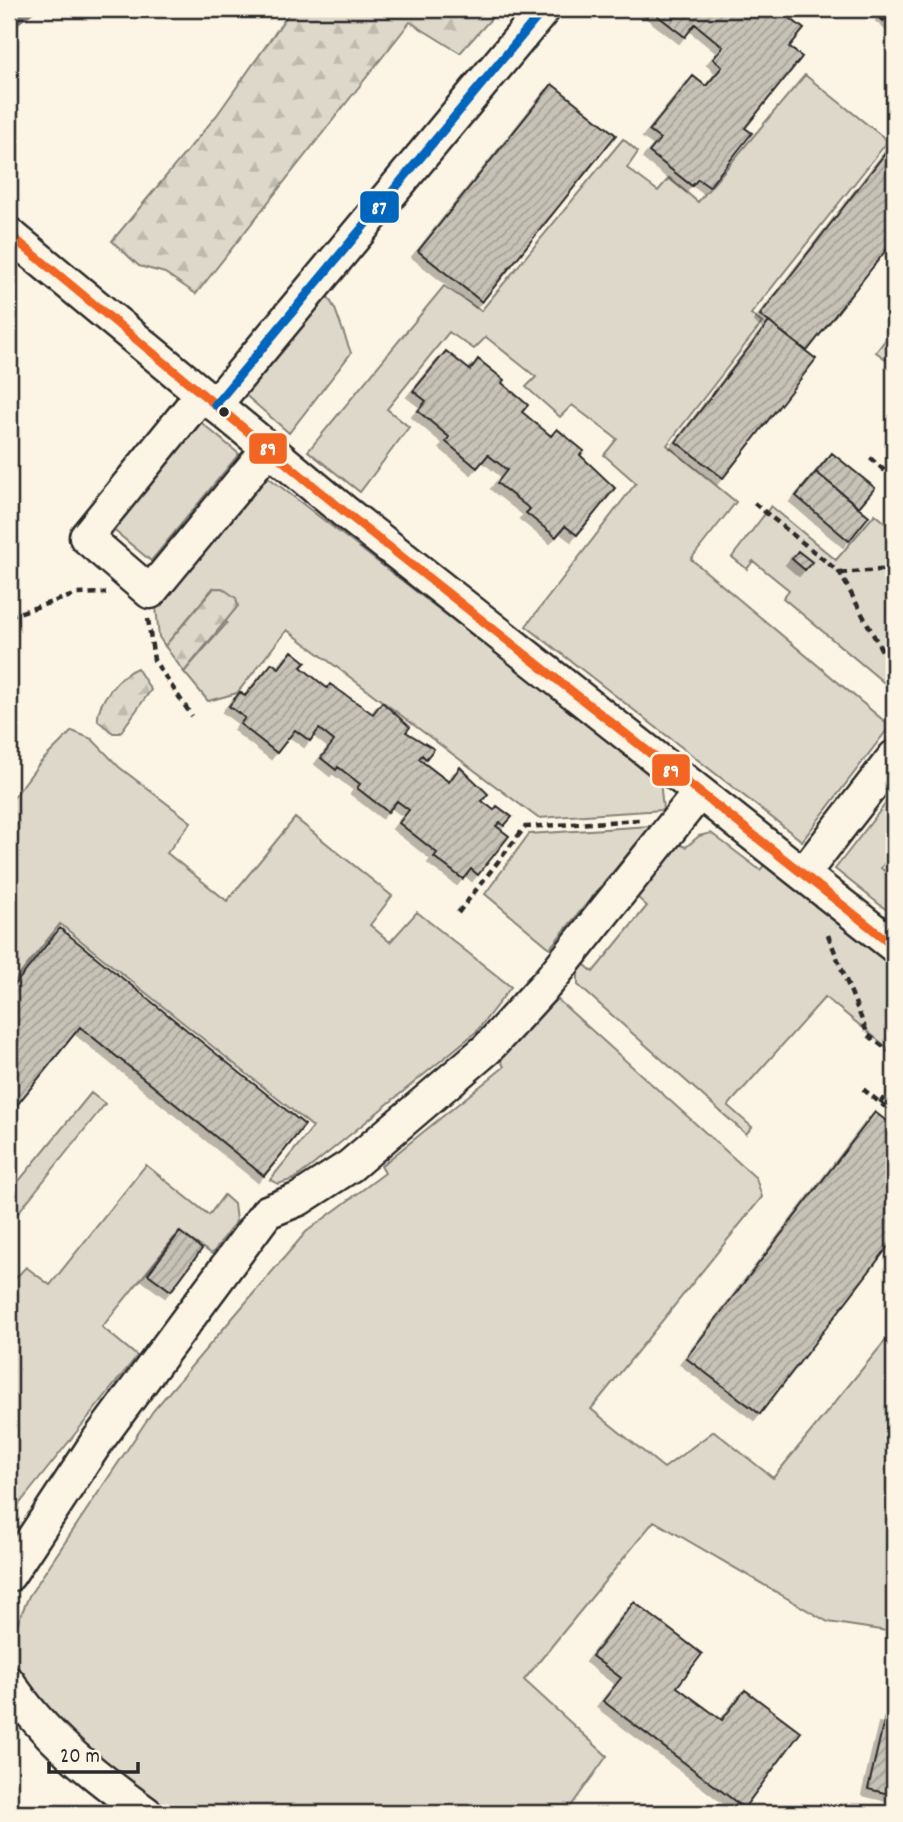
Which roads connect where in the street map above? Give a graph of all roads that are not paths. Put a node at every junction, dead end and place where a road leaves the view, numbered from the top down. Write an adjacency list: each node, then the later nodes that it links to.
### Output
1 (544, 9): 3 (street)
2 (9, 234): 3 (street)
3 (209, 400): 4 (street); 4 (street)
4 (268, 449): 6 (street)
5 (894, 757): 7 (street)
6 (699, 793): 7 (street); 9 (street)
7 (803, 874): 8 (street)
8 (894, 946)
9 (9, 1575)
10 (9, 1683): 11 (street)
11 (146, 1813)

